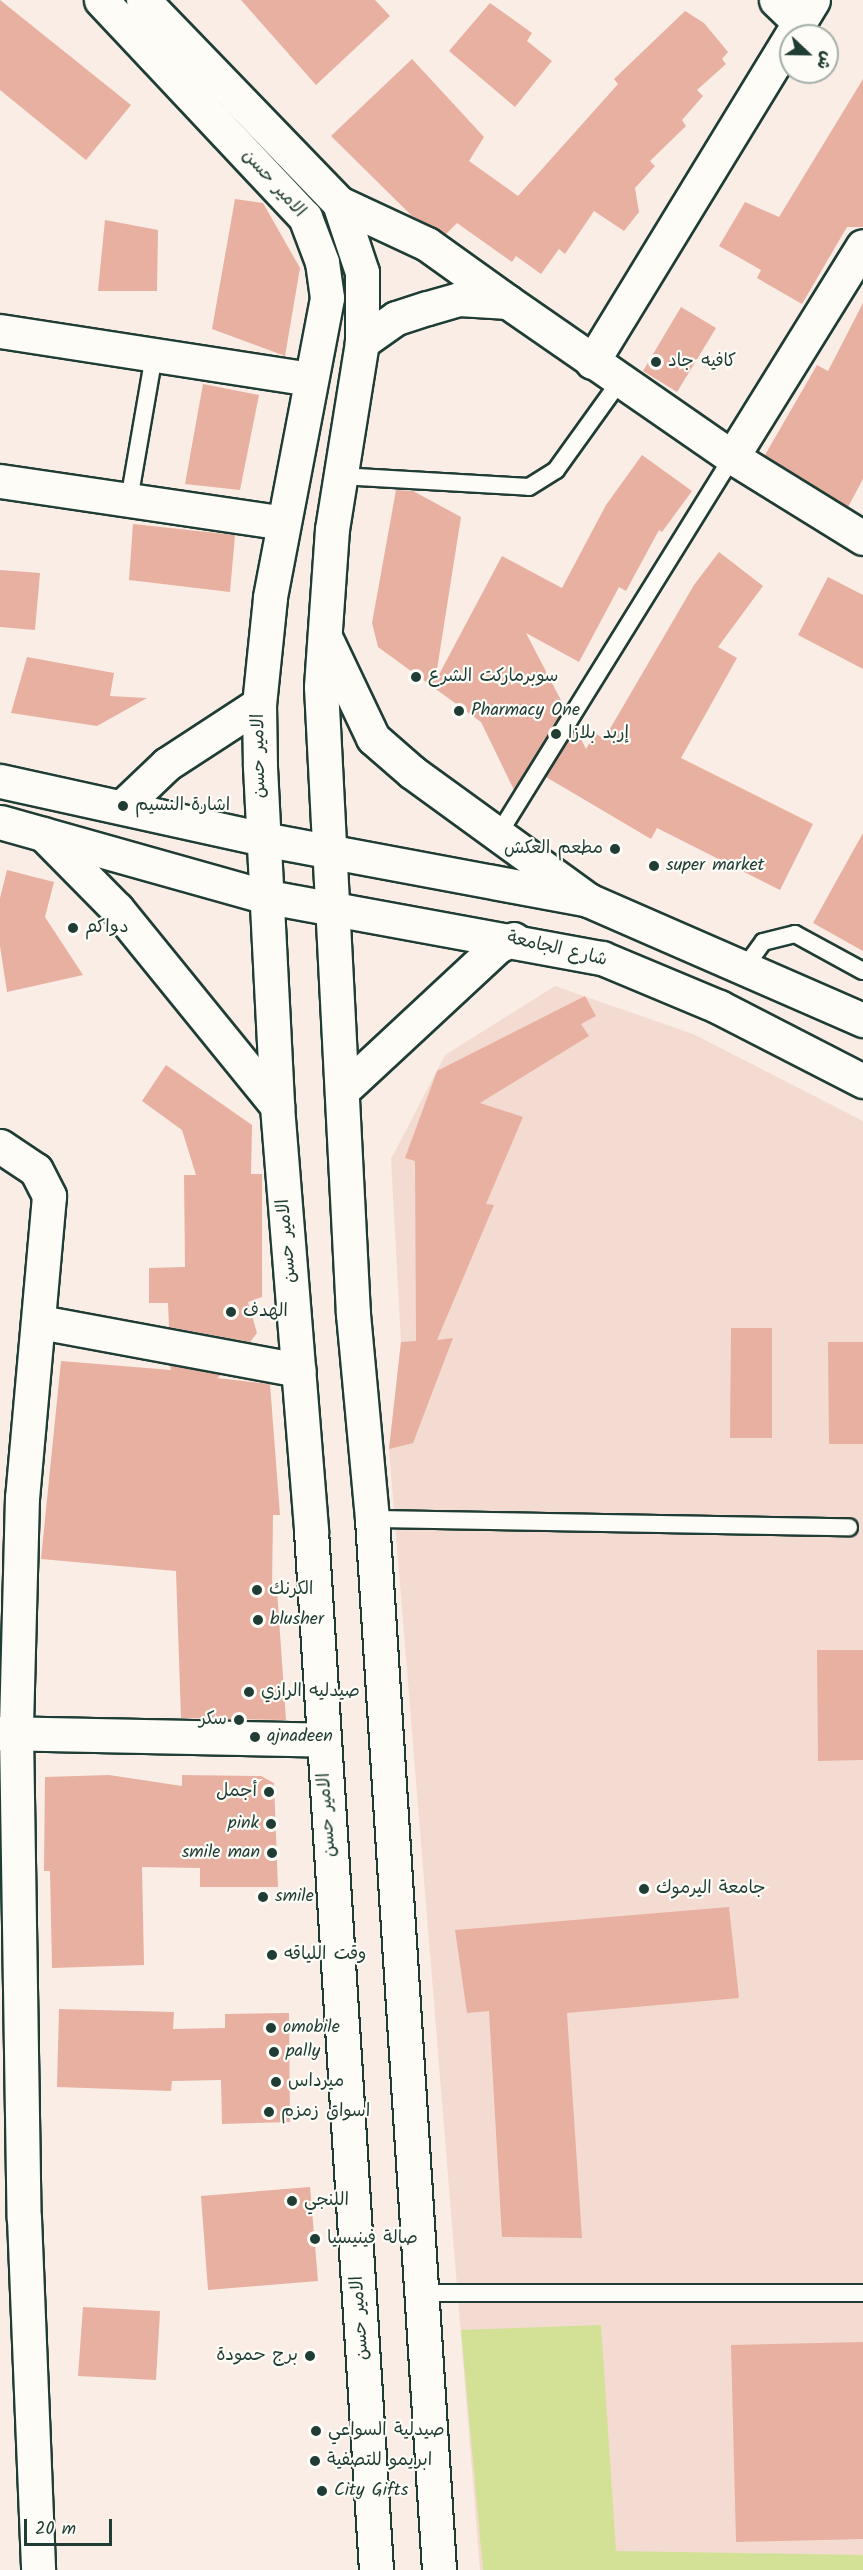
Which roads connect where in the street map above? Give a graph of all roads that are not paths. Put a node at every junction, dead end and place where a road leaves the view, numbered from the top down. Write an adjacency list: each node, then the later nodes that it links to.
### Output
1 (101, 0): 11 (main road, الامير حسن)
2 (143, 0): 4 (main road, الامير حسن)
3 (796, 7): 10 (main road)
4 (339, 203): 6 (main road); 8 (main road, الامير حسن)
5 (863, 246): 13 (main road)
6 (508, 302): 8 (main road); 10 (main road)
7 (0, 331): 9 (main road)
8 (362, 342): 14 (main road, الامير حسن)
9 (154, 355): 11 (main road); 16 (lane)
10 (592, 362): 12 (main road)
11 (310, 379): 17 (main road, الامير حسن)
12 (620, 381): 13 (main road); 14 (lane)
13 (732, 457): 18 (main road); 25 (lane)
14 (340, 476): 19 (main road, الامير حسن)
15 (0, 481): 16 (main road)
16 (129, 500): 17 (main road)
17 (283, 522): 20 (main road, الامير حسن)
18 (863, 538)
19 (323, 632): 25 (main road); 27 (main road, الامير حسن)
20 (259, 704): 22 (main road); 26 (main road, الامير حسن)
21 (0, 781): 22 (main road)
22 (123, 806): 26 (main road)
23 (0, 822): 24 (main road, شارع الجامعة)
24 (44, 834): 28 (main road, شارع الجامعة); 37 (main road)
25 (498, 835): 29 (main road)
26 (263, 839): 27 (main road); 28 (main road, الامير حسن)
27 (332, 852): 29 (main road); 30 (main road, الامير حسن)
28 (263, 896): 30 (main road, شارع الجامعة); 37 (main road, الامير حسن)
29 (588, 900): 32 (main road)
30 (334, 910): 31 (main road, شارع الجامعة); 36 (main road, الامير حسن)
31 (514, 939): 35 (main road, شارع الجامعة); 36 (main road)
32 (745, 967): 33 (lane); 34 (main road)
33 (863, 971)
34 (862, 1017)
35 (863, 1081)
36 (343, 1090): 42 (main road, الامير حسن)
37 (277, 1106): 40 (main road, الامير حسن)
38 (0, 1146): 39 (main road)
39 (40, 1322): 40 (main road); 41 (main road)
40 (298, 1370): 45 (main road, الامير حسن)
41 (11, 1496): 44 (main road)
42 (372, 1519): 43 (lane); 47 (main road, الامير حسن)
43 (849, 1527)
44 (8, 1733): 45 (main road); 46 (main road)
45 (322, 1740): 50 (main road, الامير حسن)
46 (12, 2217): 49 (main road)
47 (421, 2293): 48 (lane); 51 (main road, الامير حسن)
48 (863, 2293)
49 (38, 2570)
50 (376, 2570)
51 (439, 2570)

